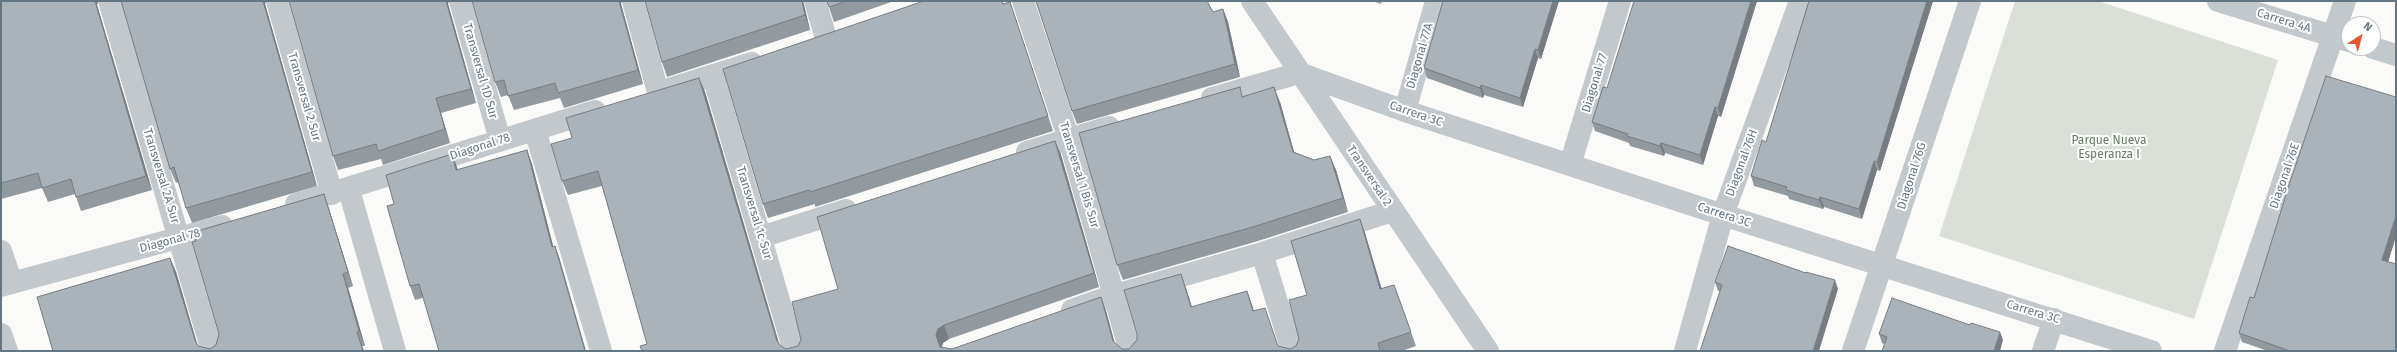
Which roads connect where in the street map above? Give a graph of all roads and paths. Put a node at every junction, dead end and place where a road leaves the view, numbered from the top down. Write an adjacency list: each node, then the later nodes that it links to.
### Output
1 (109, 1): 42 (street, Transversal 2A Sur)
2 (277, 1): 35 (street, Transversal 2 Sur)
3 (460, 1): 32 (street, Transversal 1D Sur)
4 (633, 1): 24 (street)
5 (815, 1): 16 (street)
6 (1023, 1): 31 (street, Transversal 1 Bis Sur)
7 (1252, 1): 22 (street, Transversal 2)
8 (1436, 1): 28 (street, Diagonal 77A)
9 (1620, 1): 34 (street, Diagonal 77)
10 (1800, 1): 39 (street, Diagonal 76H)
11 (1970, 1): 45 (street, Diagonal 76G)
12 (2218, 1): 17 (street, Carrera 4A)
13 (2345, 1): 14 (street, Diagonal 76E)
14 (2343, 16)
15 (848, 31): 16 (street)
16 (826, 38): 18 (street)
17 (2341, 39): 65 (street, Diagonal 76E)
18 (804, 46)
19 (2381, 50): 20 (street)
20 (2396, 55)
21 (773, 56): 23 (street)
22 (1299, 73): 26 (street); 28 (street, Carrera 3C); 38 (street, Transversal 2)
23 (713, 76): 24 (street); 41 (street, Transversal 1c Sur)
24 (658, 92): 25 (street)
25 (636, 99)
26 (1192, 104)
27 (615, 105): 30 (street, Diagonal 78)
28 (1404, 111): 34 (street, Carrera 3C)
29 (1130, 121): 31 (street)
30 (535, 130): 32 (street, Diagonal 78); 55 (street)
31 (1069, 139): 33 (street); 47 (street, Transversal 1 Bis Sur)
32 (500, 140): 35 (street, Diagonal 78)
33 (1009, 158)
34 (1570, 165): 39 (street, Carrera 3C)
35 (340, 192): 37 (street, Diagonal 78); 54 (street)
36 (866, 203): 41 (street)
37 (278, 210)
38 (1392, 211): 44 (street); 50 (street, Transversal 2)
39 (1723, 215): 45 (street, Carrera 3C); 61 (street, Diagonal 76H)
40 (241, 221): 42 (street, Diagonal 78)
41 (761, 237): 56 (street, Transversal 1c Sur)
42 (180, 238): 46 (street, Diagonal 78); 53 (street, Transversal 2A Sur)
43 (1, 251): 46 (street)
44 (1262, 253): 47 (street); 58 (street)
45 (1883, 266): 49 (street, Carrera 3C); 62 (street, Diagonal 76G)
46 (6, 285)
47 (1115, 295): 48 (street); 57 (street, Transversal 1 Bis Sur)
48 (1056, 316)
49 (2054, 319): 63 (street); 64 (street, Carrera 3C)
50 (1472, 330): 59 (street); 60 (street, Transversal 2)
51 (1, 334): 52 (street)
52 (7, 351)
53 (212, 351)
54 (395, 351)
55 (601, 351)
56 (794, 351)
57 (1130, 351)
58 (1292, 351)
59 (1477, 351)
60 (1488, 351)
61 (1685, 351)
62 (1853, 351)
63 (2043, 351)
64 (2151, 351)
65 (2225, 351)

